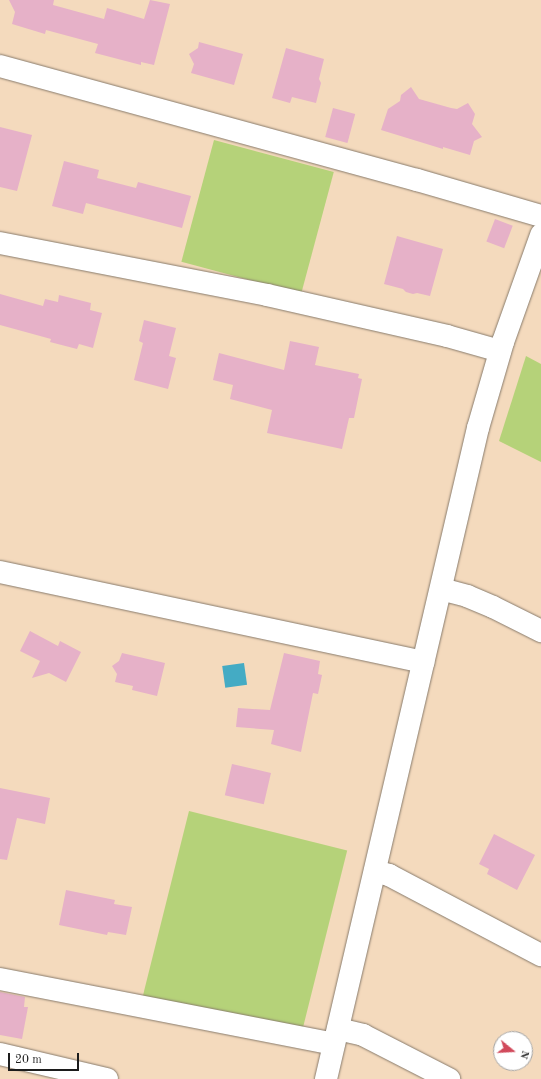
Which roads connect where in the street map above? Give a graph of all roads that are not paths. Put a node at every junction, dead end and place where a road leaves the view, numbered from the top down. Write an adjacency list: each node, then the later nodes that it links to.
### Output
1 (0, 66): 2 (street)
2 (541, 216)
3 (541, 235): 5 (street)
4 (0, 243): 5 (street)
5 (500, 351): 7 (street)
6 (0, 572): 9 (street)
7 (441, 589): 8 (street); 9 (street)
8 (541, 631)
9 (424, 662): 10 (street)
10 (375, 871): 11 (street); 13 (street)
11 (541, 955)
12 (0, 980): 13 (street)
13 (336, 1037): 16 (street); 17 (street)
14 (0, 1054): 15 (street)
15 (107, 1079)
16 (326, 1079)
17 (449, 1079)

